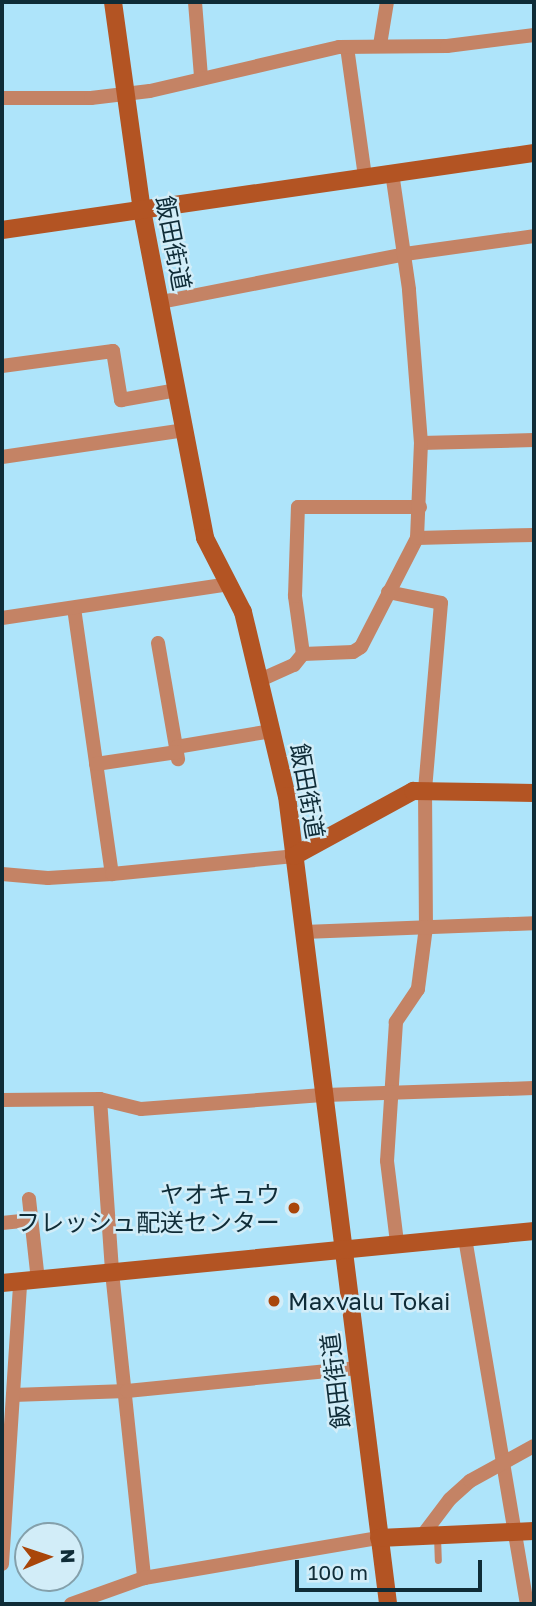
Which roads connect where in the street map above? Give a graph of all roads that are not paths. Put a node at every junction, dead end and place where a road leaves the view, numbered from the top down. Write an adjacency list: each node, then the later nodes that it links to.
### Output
1 (113, 2): 8 (street, 飯田街道)
2 (195, 2): 7 (street)
3 (387, 2): 5 (street)
4 (534, 35): 5 (street)
5 (380, 45): 6 (street)
6 (347, 47): 7 (street); 12 (street)
7 (201, 76): 8 (street)
8 (123, 94): 9 (street); 13 (street, 飯田街道)
9 (2, 98)
10 (534, 153): 11 (street)
11 (392, 173): 12 (street); 16 (street)
12 (365, 177): 13 (street)
13 (142, 210): 14 (street); 17 (street, 飯田街道)
14 (2, 230)
15 (534, 236): 16 (street)
16 (405, 254): 17 (street); 22 (street)
17 (160, 302): 19 (street, 飯田街道)
18 (2, 366): 19 (street)
19 (177, 390): 20 (street, 飯田街道)
20 (185, 430): 23 (street); 27 (street, 飯田街道)
21 (534, 440): 22 (street)
22 (421, 443): 24 (street)
23 (2, 457)
24 (420, 507): 26 (street); 32 (street)
25 (534, 535): 26 (street)
26 (417, 538): 28 (street)
27 (229, 584): 29 (street); 33 (street, 飯田街道)
28 (388, 592): 32 (street); 37 (street)
29 (74, 608): 30 (street); 36 (street)
30 (2, 618)
31 (158, 643): 35 (street)
32 (303, 654): 33 (street)
33 (260, 680): 34 (street, 飯田街道)
34 (272, 731): 35 (street); 39 (street, 飯田街道)
35 (177, 752): 36 (street)
36 (96, 764): 41 (street)
37 (425, 788): 38 (street); 39 (street); 43 (street)
38 (534, 793)
39 (294, 856): 41 (street); 44 (street, 飯田街道)
40 (2, 874): 41 (street)
41 (112, 874)
42 (534, 923): 43 (street)
43 (426, 927): 44 (street); 46 (street)
44 (304, 932): 47 (street, 飯田街道)
45 (534, 1088): 46 (street)
46 (393, 1093): 47 (street); 55 (street)
47 (325, 1095): 48 (street); 56 (street, 飯田街道)
48 (100, 1099): 49 (street); 57 (street)
49 (2, 1100)
50 (29, 1199): 51 (street)
51 (31, 1220): 52 (street); 58 (street)
52 (2, 1223)
53 (534, 1231): 54 (street)
54 (466, 1238): 55 (street); 65 (street)
55 (397, 1243): 56 (street)
56 (344, 1249): 57 (street); 60 (street, 飯田街道)
57 (112, 1272): 58 (street); 61 (street)
58 (29, 1281): 59 (street); 62 (street)
59 (2, 1283)
60 (358, 1368): 61 (street); 68 (street, 飯田街道)
61 (127, 1391): 62 (street); 71 (street)
62 (13, 1395): 64 (street)
63 (534, 1446): 65 (street)
64 (5, 1463): 70 (street)
65 (504, 1465): 66 (street); 67 (street)
66 (526, 1531): 67 (street); 74 (street)
67 (430, 1536): 68 (street); 69 (lane)
68 (379, 1538): 71 (street); 73 (street, 飯田街道)
69 (438, 1560)
70 (2, 1564)
71 (144, 1578): 72 (street)
72 (71, 1604)
73 (388, 1604)
74 (527, 1604)

